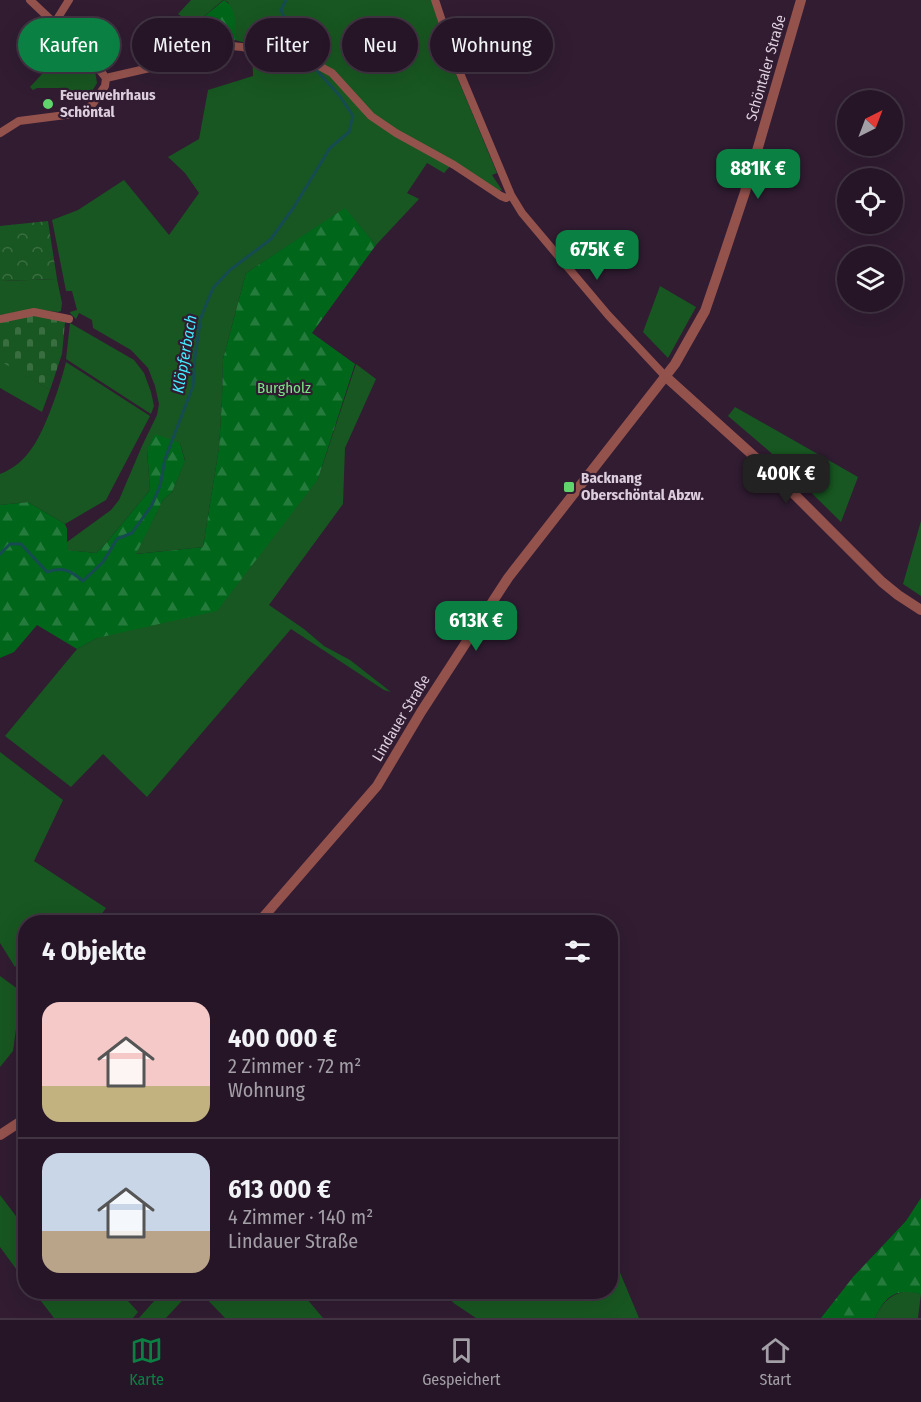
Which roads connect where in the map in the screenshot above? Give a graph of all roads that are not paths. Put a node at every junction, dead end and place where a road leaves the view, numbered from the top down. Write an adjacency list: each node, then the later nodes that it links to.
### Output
1 (30, 0): 5 (street)
2 (69, 0): 6 (street)
3 (435, 0): 10 (street)
4 (801, 0): 13 (street, Schöntaler Straße)
5 (48, 18)
6 (58, 18)
7 (101, 72): 8 (street)
8 (106, 78): 9 (street); 10 (street)
9 (0, 133)
10 (511, 195): 13 (street)
11 (0, 319): 12 (street)
12 (69, 319)
13 (665, 376): 14 (street); 15 (street, Lindauer Straße)
14 (921, 610)
15 (265, 915)
16 (18, 1123): 17 (street)
17 (0, 1135)

